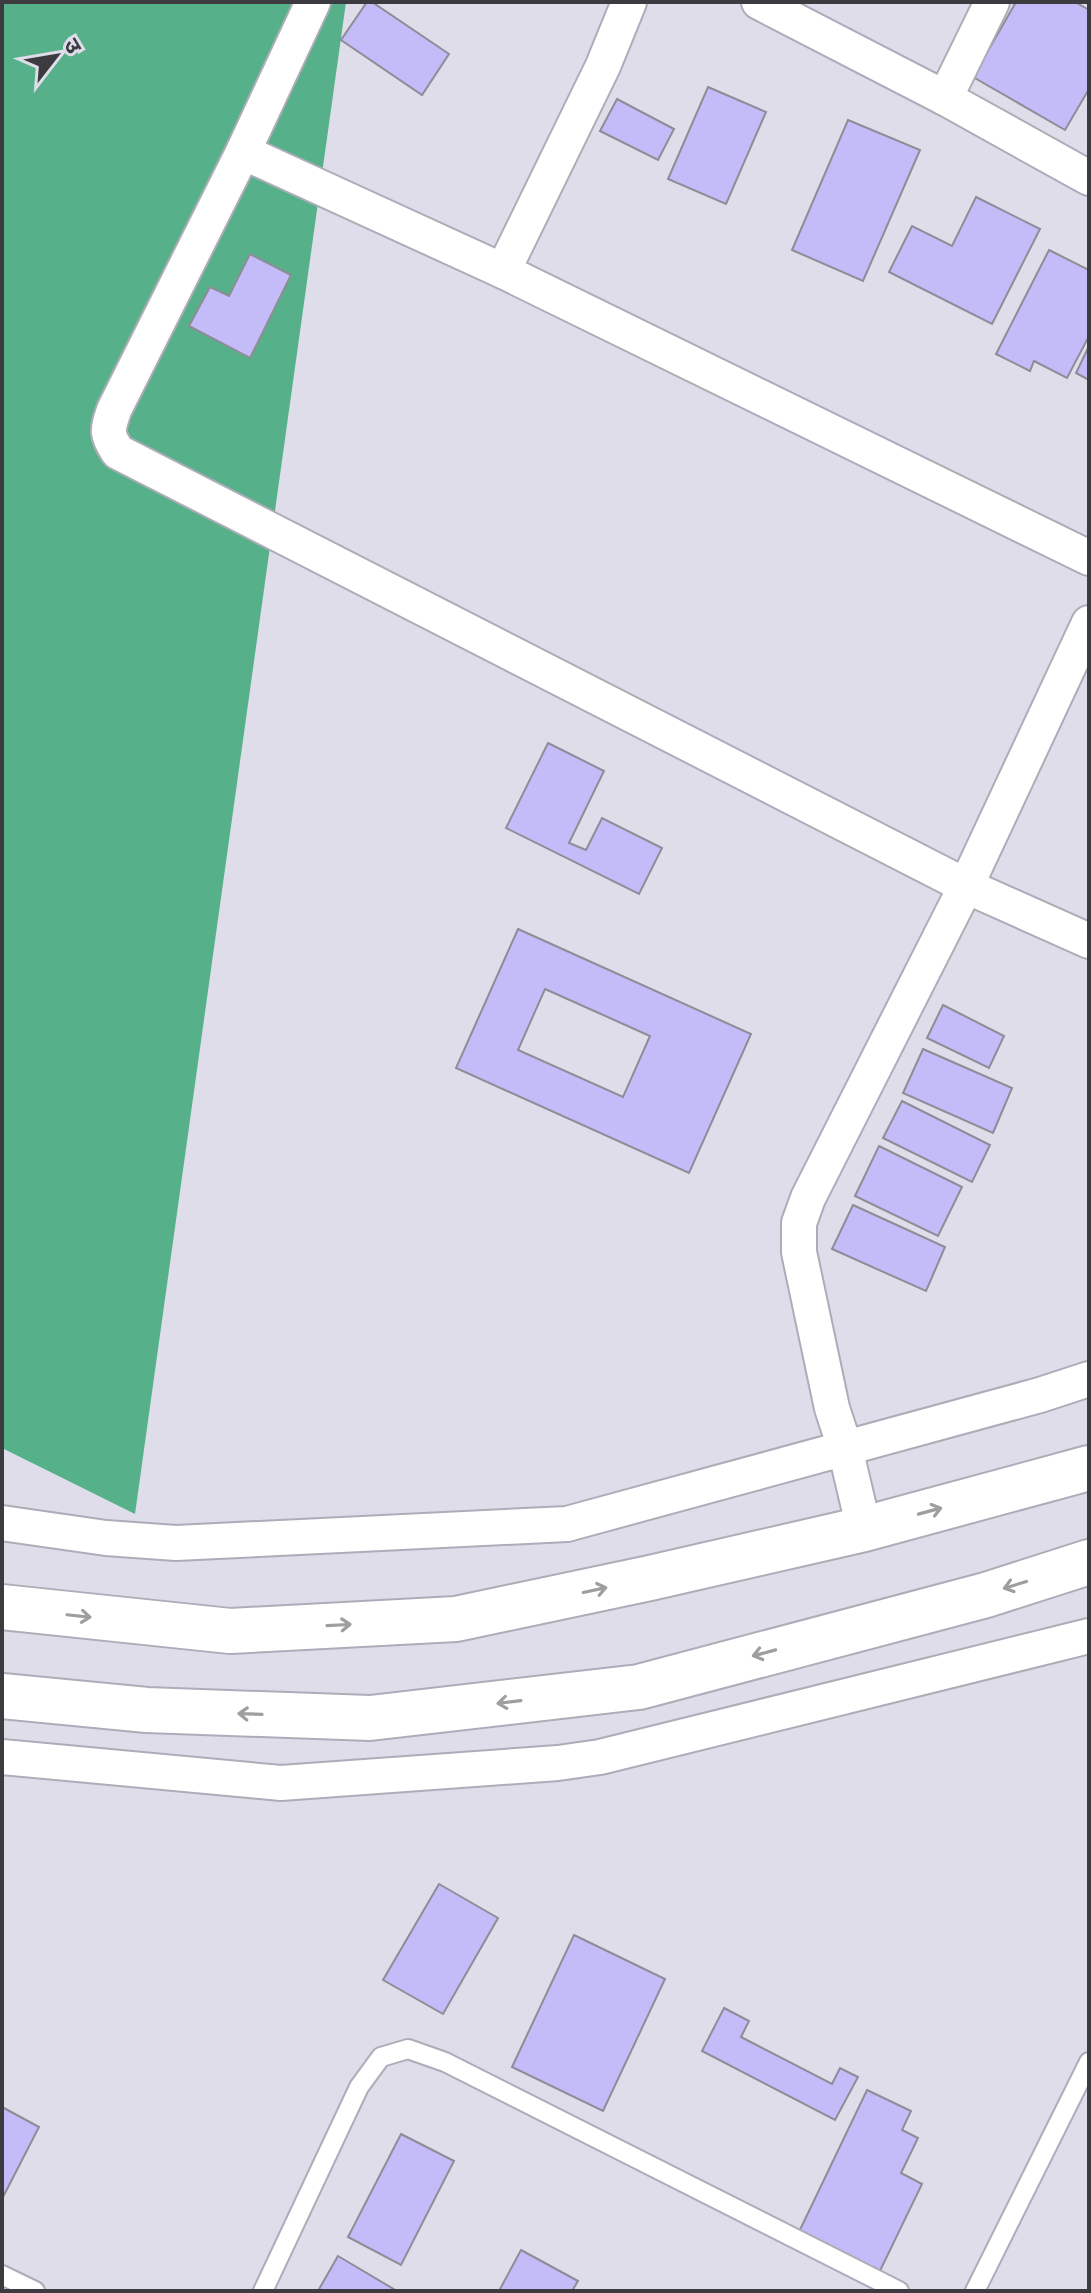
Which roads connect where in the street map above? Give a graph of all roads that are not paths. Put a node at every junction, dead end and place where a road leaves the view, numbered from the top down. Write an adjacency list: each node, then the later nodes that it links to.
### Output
1 (313, 2): 6 (street)
2 (629, 2): 8 (street)
3 (759, 2): 5 (street)
4 (992, 2): 5 (street)
5 (945, 98): 7 (street)
6 (243, 152): 8 (street); 11 (street)
7 (1089, 178)
8 (503, 271): 9 (street)
9 (1089, 558)
10 (1089, 623): 11 (street)
11 (966, 886): 12 (street); 14 (street)
12 (1089, 941)
13 (1089, 1379): 14 (street)
14 (845, 1448): 16 (street); 17 (street)
15 (1089, 1468): 17 (street, one-way to 15)
16 (2, 1523)
17 (864, 1529): 19 (street, one-way to 17)
18 (1089, 1562): 21 (street, one-way to 21)
19 (2, 1607)
20 (1089, 1636): 22 (street)
21 (2, 1696)
22 (2, 1757)
23 (1089, 2062): 28 (lane)
24 (2, 2275): 25 (lane)
25 (35, 2291)
26 (263, 2291): 27 (lane)
27 (899, 2291)
28 (975, 2291)

